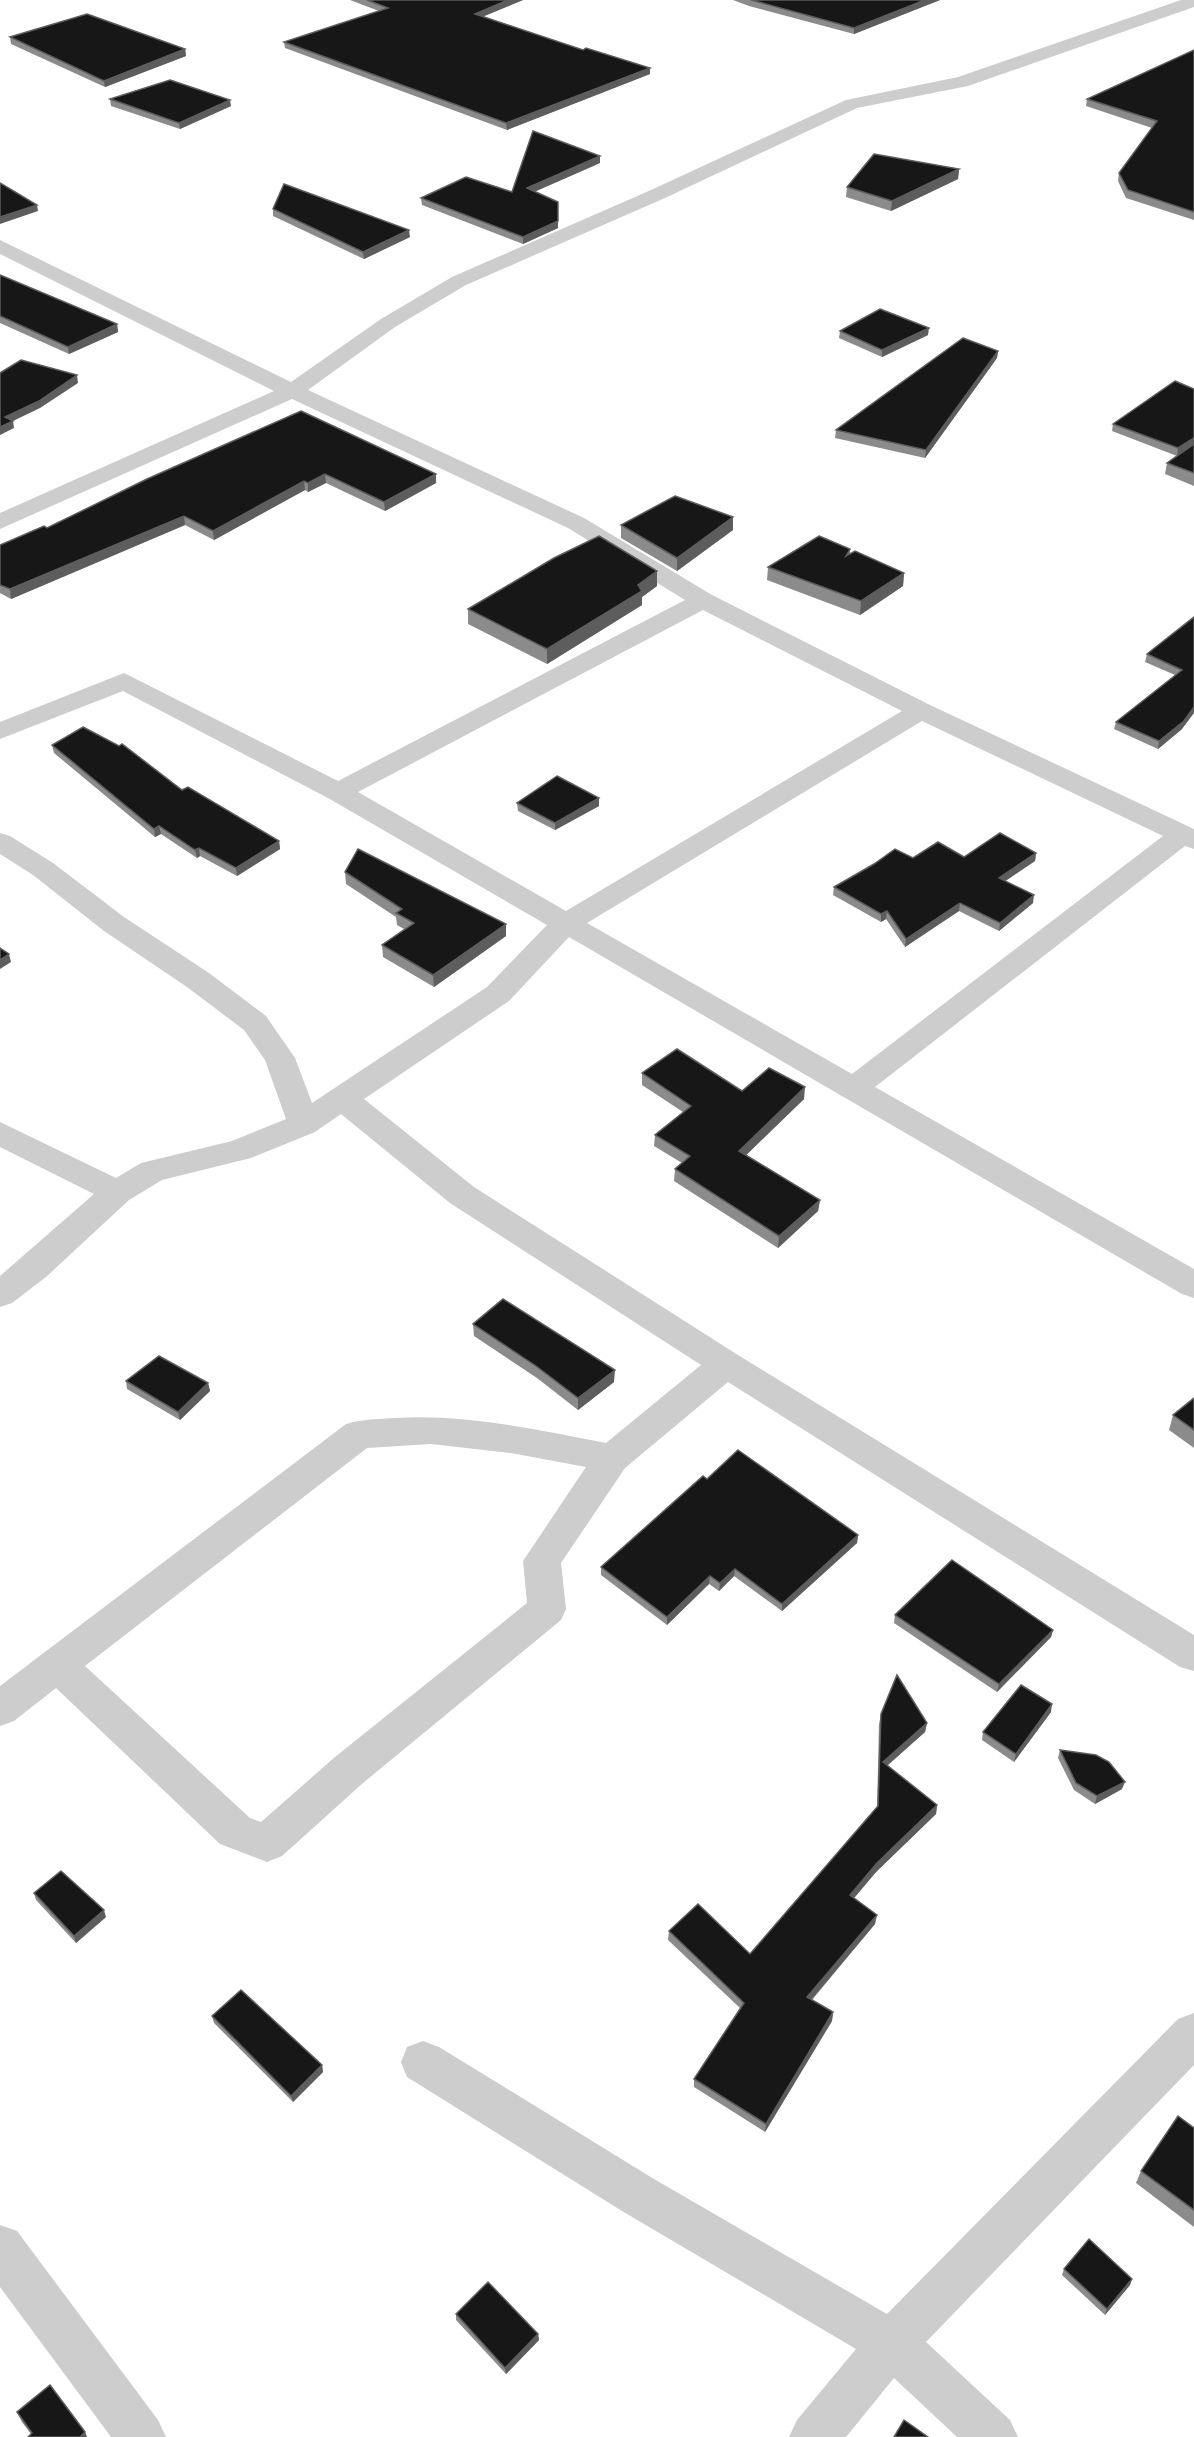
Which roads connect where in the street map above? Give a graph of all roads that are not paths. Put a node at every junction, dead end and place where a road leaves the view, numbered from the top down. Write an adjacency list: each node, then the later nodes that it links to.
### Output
1 (1194, 1): 3 (street)
2 (0, 246): 3 (street)
3 (292, 391): 4 (street); 5 (street)
4 (0, 522)
5 (703, 600): 6 (street); 8 (street)
6 (921, 711): 9 (street); 11 (street)
7 (0, 731): 8 (street)
8 (338, 792): 11 (street)
9 (1188, 837): 12 (street)
10 (0, 842): 14 (street)
11 (566, 924): 12 (street); 13 (street)
12 (854, 1088): 17 (street)
13 (344, 1100): 14 (street); 19 (street)
14 (304, 1124): 16 (street)
15 (0, 1133): 16 (street)
16 (117, 1192): 18 (street)
17 (1194, 1285)
18 (0, 1294)
19 (726, 1364): 20 (street); 21 (street)
20 (612, 1458): 22 (street); 22 (street)
21 (1194, 1655)
22 (57, 1664): 23 (street)
23 (0, 1709)
24 (1194, 2034): 27 (street)
25 (423, 2062): 27 (street)
26 (0, 2248): 28 (street)
27 (892, 2343): 29 (street); 30 (street)
28 (141, 2437)
29 (814, 2437)
30 (993, 2437)

